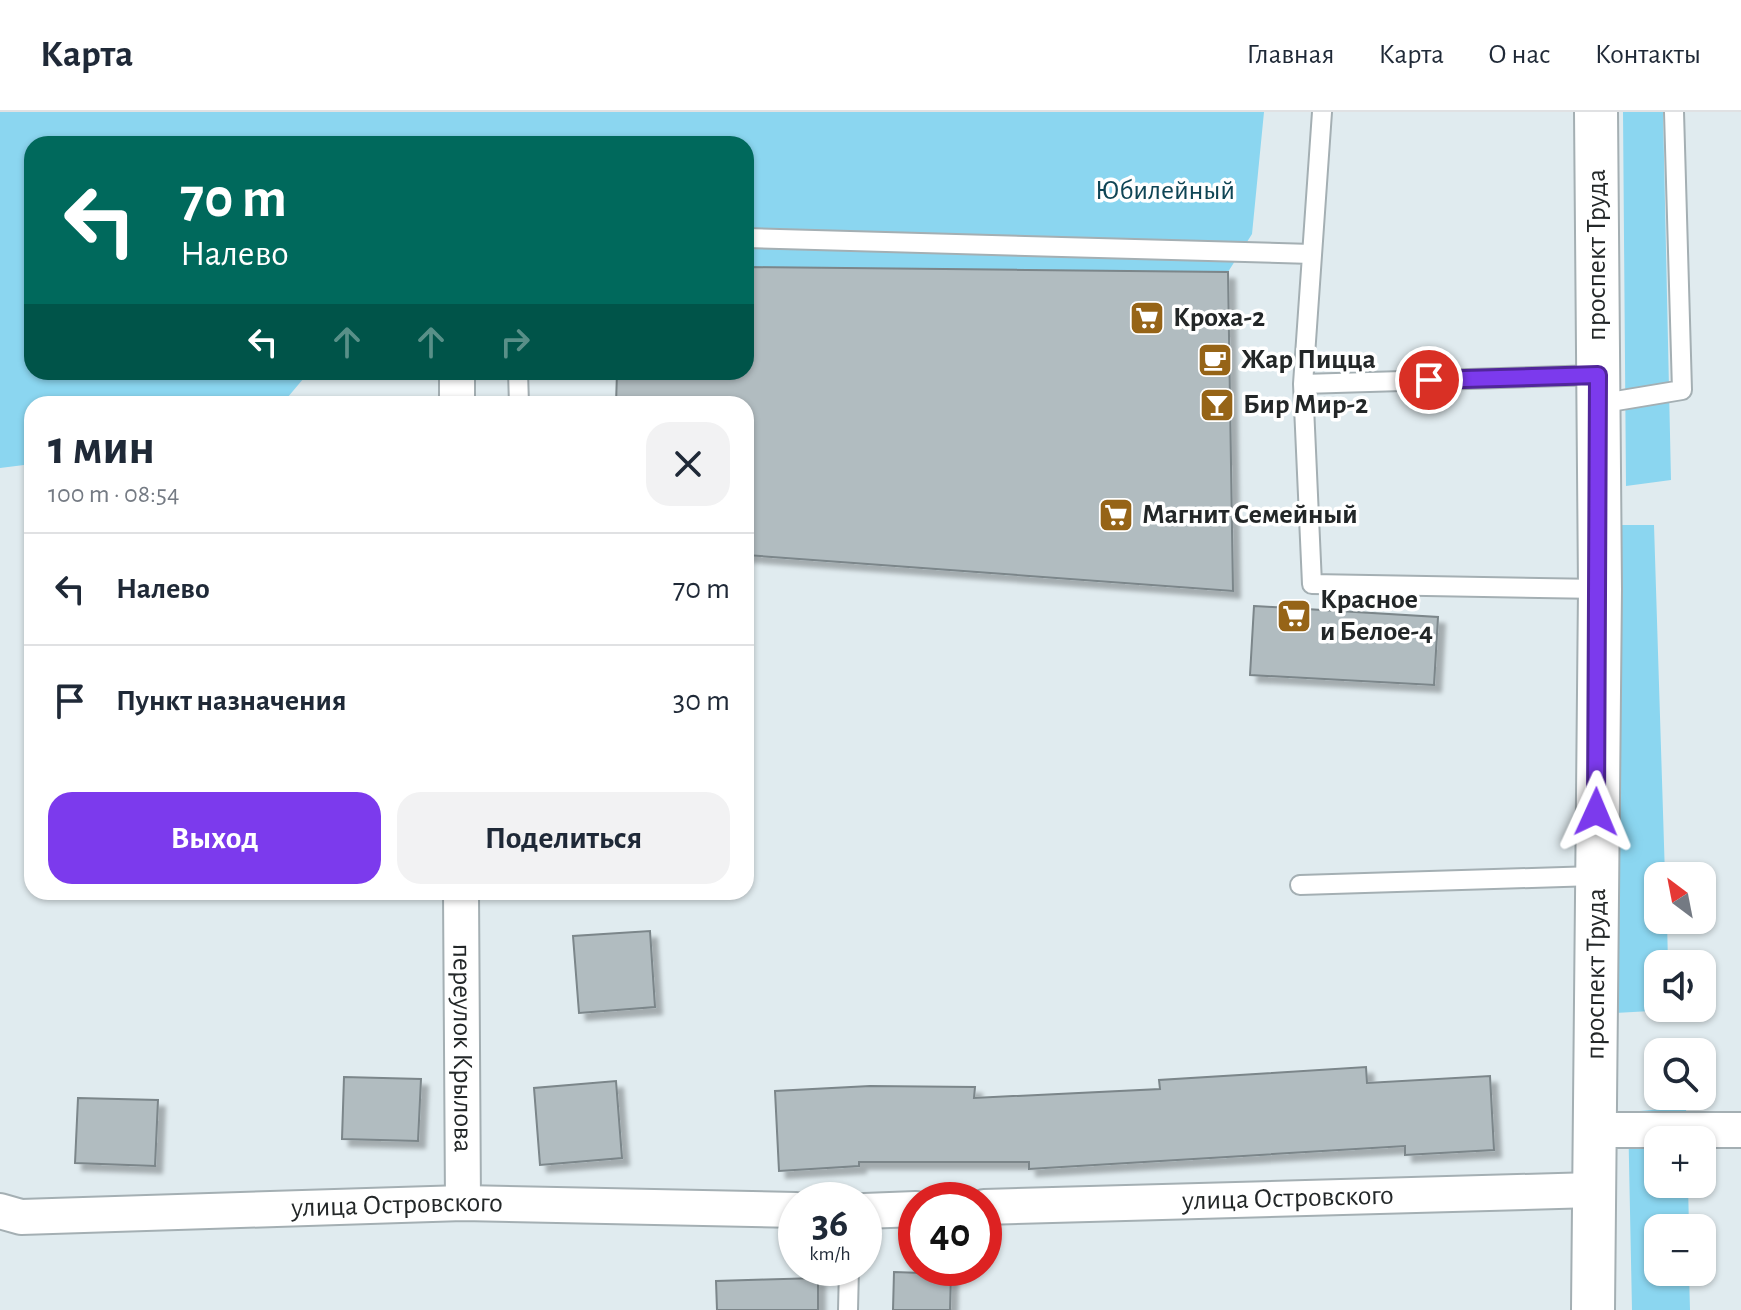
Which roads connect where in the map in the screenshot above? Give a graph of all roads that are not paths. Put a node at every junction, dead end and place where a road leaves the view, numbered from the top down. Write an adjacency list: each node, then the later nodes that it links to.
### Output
1 (1322, 112): 5 (lane)
2 (1596, 112): 7 (street, проспект Труда)
3 (1674, 112): 7 (lane)
4 (754, 238): 5 (lane)
5 (1312, 254): 6 (lane)
6 (1303, 384): 7 (lane); 8 (lane)
7 (1598, 389): 8 (street, проспект Труда)
8 (1600, 589): 9 (street, проспект Труда)
9 (1595, 876): 10 (lane); 12 (street, проспект Труда)
10 (1300, 885)
11 (461, 900): 15 (street, переулок Крылова)
12 (1595, 1130): 13 (street); 14 (street, проспект Труда)
13 (1741, 1130)
14 (1593, 1190): 16 (street, улица Островского); 21 (street, проспект Труда)
15 (463, 1203): 17 (street, улица Островского); 18 (street, улица Островского)
16 (1002, 1206)
17 (778, 1210)
18 (0, 1211)
19 (849, 1286): 20 (lane)
20 (848, 1310)
21 (1593, 1310)

